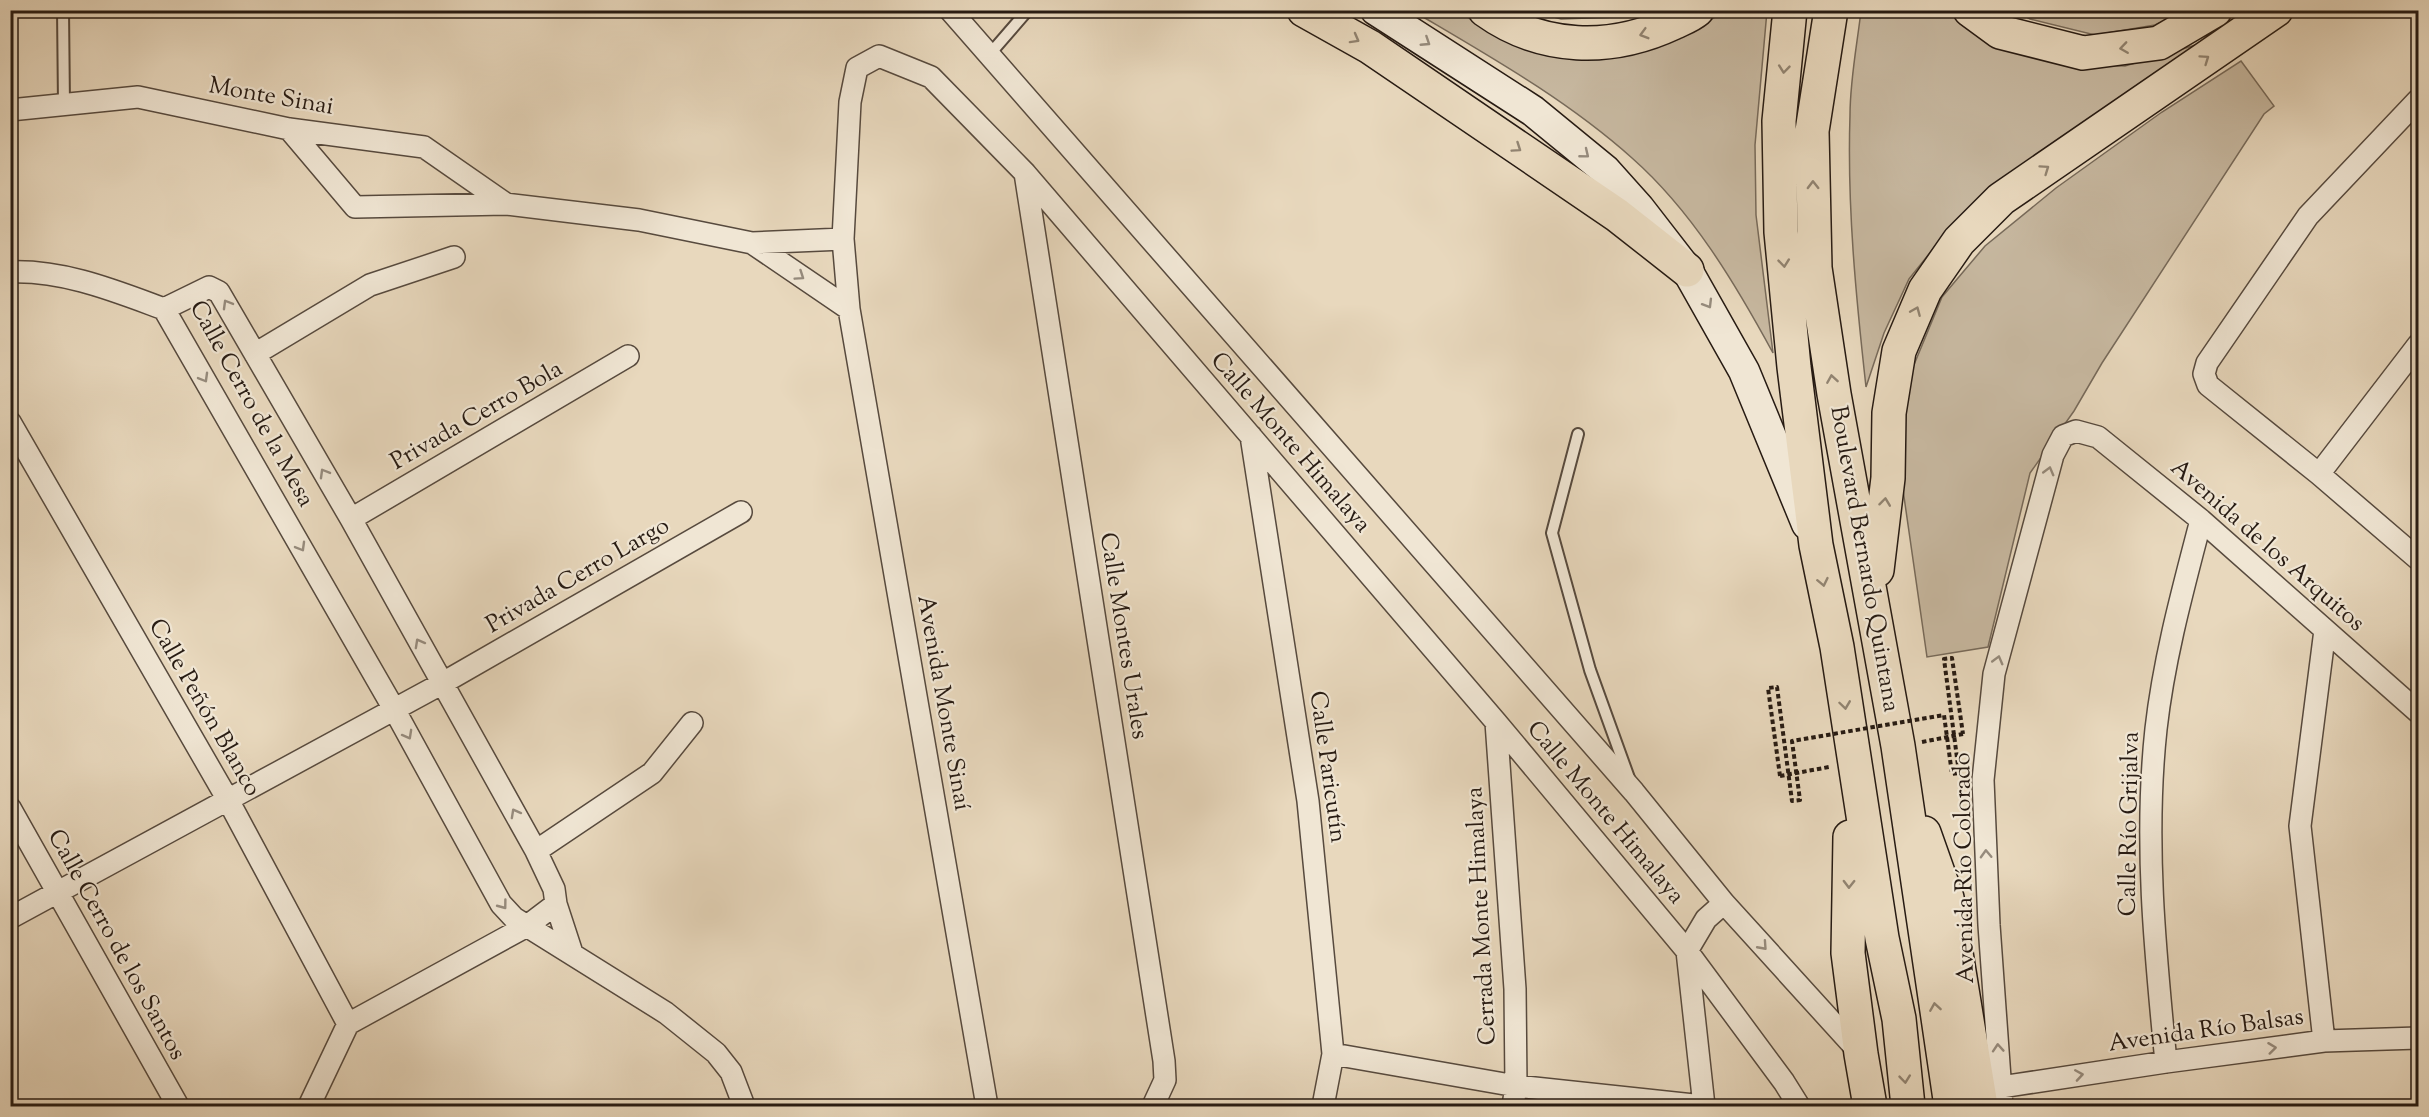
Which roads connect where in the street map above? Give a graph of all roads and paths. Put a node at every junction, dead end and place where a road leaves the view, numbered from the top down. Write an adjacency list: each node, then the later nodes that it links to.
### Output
1 (63, 10): 15 (lane)
2 (950, 10): 13 (street)
3 (1028, 10): 13 (lane)
4 (1304, 10): 23 (highway, one-way to 23)
5 (1376, 10): 23 (street, one-way to 23)
6 (1485, 10): 7 (highway, one-way to 6)
7 (1697, 10)
8 (1790, 10): 38 (highway, Boulevard Bernardo Quintana, one-way to 38)
9 (1831, 10): 40 (highway, Boulevard Bernardo Quintana, one-way to 9)
10 (1970, 10): 11 (highway, one-way to 10)
11 (2215, 10)
12 (2276, 10): 40 (highway, one-way to 12)
13 (989, 55): 49 (street)
14 (2418, 100): 34 (street)
15 (64, 105): 16 (street, Monte Sinai); 17 (street, Monte Sinai)
16 (10, 110)
17 (289, 129): 19 (street, Monte Sinai); 19 (street, Monte Sinai)
18 (1024, 172): 20 (street, Calle Monte Himalaya); 33 (street, Calle Monte Himalaya); 72 (street, Calle Montes Urales)
19 (506, 204): 21 (street, Monte Sinai)
20 (843, 239): 21 (street, Monte Sinai); 26 (street, Calle Monte Himalaya)
21 (752, 243): 26 (street, Monte Sinai, one-way to 26)
22 (454, 257): 28 (street)
23 (1687, 270): 38 (street, one-way to 38)
24 (10, 272): 25 (street)
25 (165, 309): 28 (street, Calle Cerro de la Mesa, one-way to 25); 43 (street, Calle Cerro de la Mesa, one-way to 43)
26 (849, 309): 71 (street, Avenida Monte Sinaí)
27 (2418, 345): 34 (street)
28 (255, 354): 36 (street, Calle Cerro de la Mesa, one-way to 28)
29 (628, 356): 36 (street, Privada Cerro Bola)
30 (10, 422): 50 (street, Calle Peñón Blanco)
31 (2076, 431): 37 (street, Avenida de los Arquitos); 67 (street, Avenida Río Colorado, one-way to 31)
32 (1578, 434): 49 (lane)
33 (1251, 435): 45 (street, Calle Monte Himalaya); 63 (street, Calle Paricutín)
34 (2319, 474): 39 (street)
35 (741, 512): 42 (street, Privada Cerro Largo)
36 (351, 519): 42 (street, Calle Cerro de la Mesa, one-way to 36)
37 (2201, 520): 41 (street, Avenida de los Arquitos); 65 (street, Calle Río Grijalva)
38 (1816, 545): 48 (highway, Boulevard Bernardo Quintana, one-way to 48)
39 (2418, 560)
40 (1873, 602): 47 (highway, Boulevard Bernardo Quintana)
41 (2325, 630): 44 (street, Avenida de los Arquitos); 62 (street)
42 (441, 684): 43 (street, Privada Cerro Largo); 52 (street, Calle Cerro de la Mesa, one-way to 42)
43 (394, 709): 50 (street, Privada Cerro Largo); 57 (street, Calle Cerro de la Mesa, one-way to 57)
44 (2418, 712)
45 (1496, 722): 58 (street, Calle Monte Himalaya); 66 (street, Cerrada Monte Himalaya)
46 (692, 723): 52 (street)
47 (1898, 753): 48 (path, bridge); 67 (highway); 78 (highway, Boulevard Bernardo Quintana, one-way to 47)
48 (1854, 763): 64 (highway, one-way to 64); 77 (highway, Boulevard Bernardo Quintana, one-way to 77)
49 (1634, 792): 54 (street)
50 (228, 800): 53 (street, Privada Cerro Largo); 60 (street, Calle Peñón Blanco)
51 (10, 808): 53 (street, Calle Cerro de los Santos)
52 (536, 851): 55 (street, Calle Cerro de la Mesa)
53 (57, 893): 56 (street, Privada Cerro Largo); 68 (street, Calle Cerro de los Santos)
54 (1724, 903): 58 (street); 64 (street, one-way to 64)
55 (556, 904): 57 (street); 59 (street, Calle Cerro de la Mesa)
56 (10, 918)
57 (527, 926): 59 (street, Calle Cerro de la Mesa); 60 (street)
58 (1687, 951): 74 (street); 75 (street, Calle Monte Himalaya)
59 (572, 953): 70 (street, Calle Cerro de la Mesa)
60 (348, 1024): 69 (street)
61 (2418, 1038): 62 (street, Avenida Río Balsas)
62 (2324, 1041): 65 (street, Avenida Río Balsas, one-way to 62)
63 (1333, 1054): 66 (street); 73 (street, Calle Paricutín)
64 (1861, 1054): 76 (highway)
65 (2166, 1062): 67 (street, Avenida Río Balsas, one-way to 65)
66 (1515, 1096): 74 (street)
67 (1994, 1100)
68 (178, 1107)
69 (309, 1107)
70 (744, 1107)
71 (987, 1107)
72 (1153, 1107)
73 (1323, 1107)
74 (1703, 1107)
75 (1799, 1107)
76 (1870, 1107)
77 (1908, 1107)
78 (1951, 1107)

